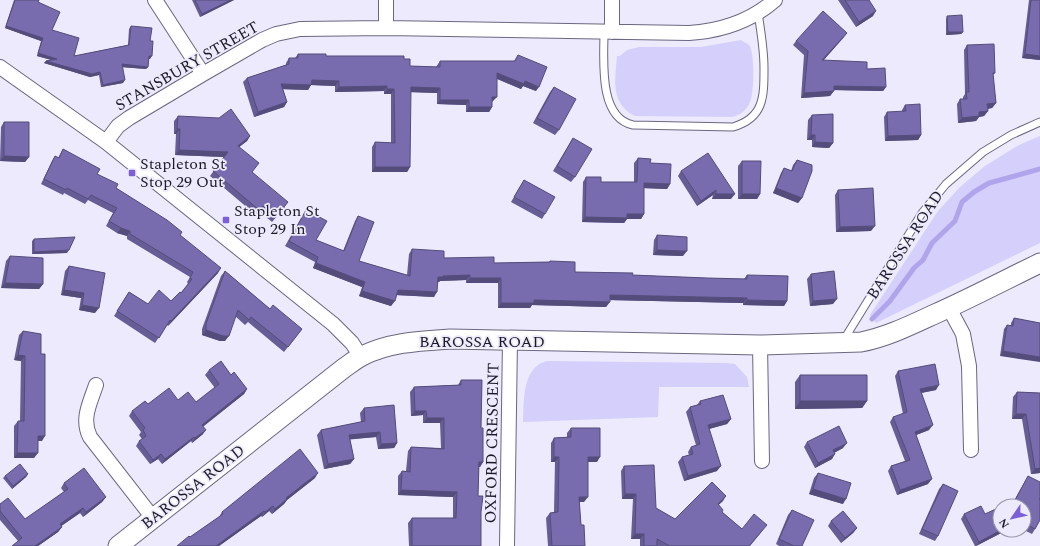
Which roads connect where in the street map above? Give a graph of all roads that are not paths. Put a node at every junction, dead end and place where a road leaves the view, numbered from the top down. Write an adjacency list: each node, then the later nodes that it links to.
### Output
1 (155, 0): 9 (street)
2 (386, 0): 6 (street)
3 (612, 0): 7 (street)
4 (775, 0): 5 (street, STANSBURY STREET)
5 (758, 13): 7 (street, STANSBURY STREET); 7 (lane)
6 (386, 28): 7 (street, STANSBURY STREET); 9 (street, STANSBURY STREET)
7 (608, 32)
8 (0, 67): 11 (street)
9 (203, 74): 11 (street, STANSBURY STREET)
10 (1040, 122): 15 (lane, BAROSSA ROAD)
11 (106, 142): 17 (street)
12 (1040, 263): 13 (street, BAROSSA ROAD)
13 (949, 308): 15 (street, BAROSSA ROAD); 19 (street)
14 (510, 340): 16 (street, BAROSSA ROAD); 17 (street, BAROSSA ROAD); 23 (street, OXFORD CRESCENT)
15 (842, 343): 16 (street, BAROSSA ROAD)
16 (760, 345): 20 (street)
17 (361, 357): 21 (street, BAROSSA ROAD)
18 (96, 384): 21 (street)
19 (971, 450)
20 (762, 461)
21 (153, 518): 22 (street, BAROSSA ROAD)
22 (118, 546)
23 (507, 546)

